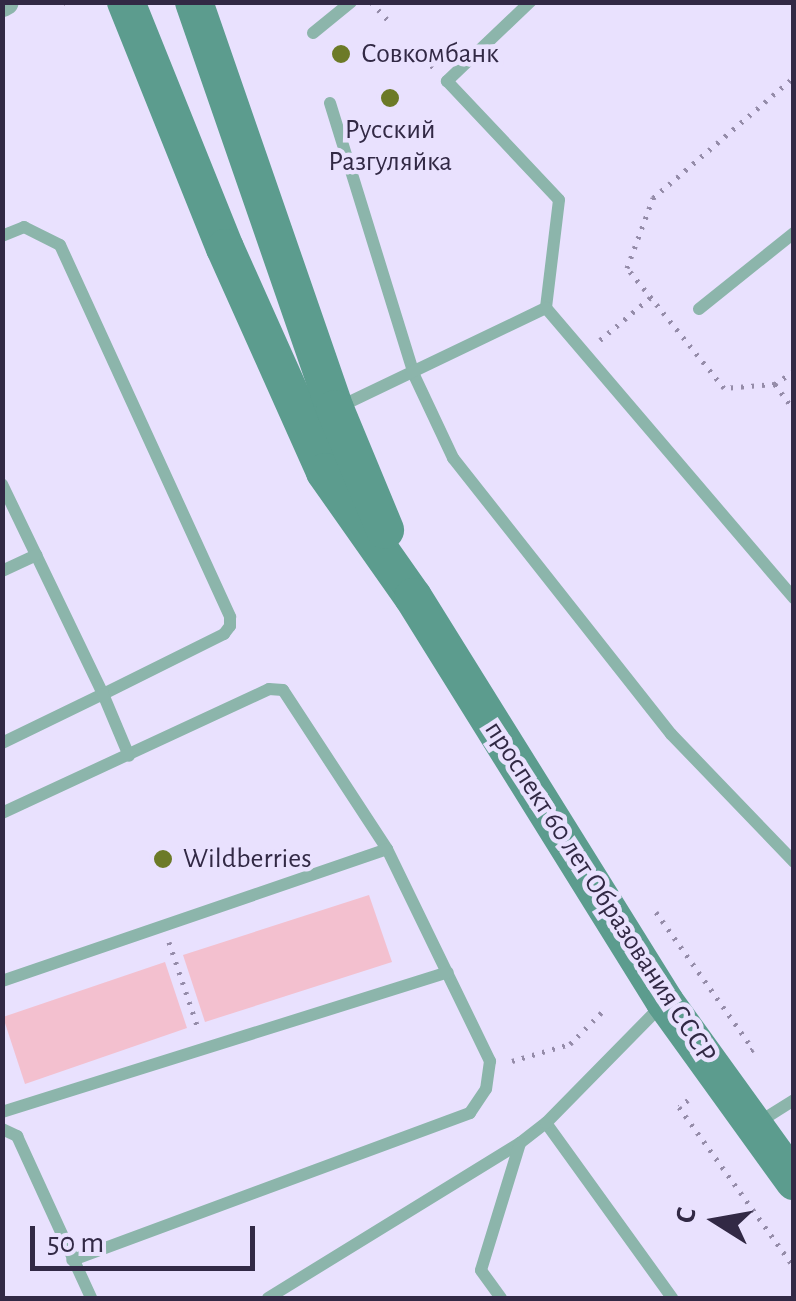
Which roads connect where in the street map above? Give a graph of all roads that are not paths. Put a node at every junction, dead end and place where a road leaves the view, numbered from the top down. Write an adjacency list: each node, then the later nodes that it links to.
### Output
1 (126, 2): 16 (main road, проспект 60 лет Образования СССР)
2 (194, 2): 12 (main road, проспект 60 лет Образования СССР)
3 (350, 2): 5 (lane)
4 (530, 2): 9 (lane)
5 (312, 33)
6 (330, 103): 11 (lane)
7 (794, 233): 10 (lane)
8 (2, 236): 18 (lane)
9 (546, 308): 11 (lane); 17 (lane)
10 (699, 310)
11 (414, 375): 12 (lane); 23 (lane)
12 (335, 409): 16 (main road, проспект 60 лет Образования СССР)
13 (2, 484): 14 (lane)
14 (36, 556): 15 (lane); 18 (lane)
15 (2, 571)
16 (413, 597): 26 (main road, проспект 60 лет Образования СССР)
17 (794, 598)
18 (103, 694): 19 (lane); 20 (lane)
19 (2, 743)
20 (129, 756): 21 (lane); 22 (lane)
21 (2, 814)
22 (387, 849): 24 (lane); 25 (lane)
23 (794, 862)
24 (448, 972): 28 (lane); 34 (lane)
25 (2, 981)
26 (665, 1002): 29 (lane); 30 (main road, проспект 60 лет Образования СССР)
27 (794, 1100): 30 (lane)
28 (2, 1112)
29 (546, 1124): 32 (lane); 38 (lane)
30 (754, 1125): 33 (main road, проспект 60 лет Образования СССР)
31 (2, 1129): 34 (lane)
32 (520, 1143): 36 (lane); 37 (lane)
33 (794, 1182)
34 (72, 1260): 35 (lane)
35 (91, 1298)
36 (268, 1298)
37 (500, 1298)
38 (672, 1298)

